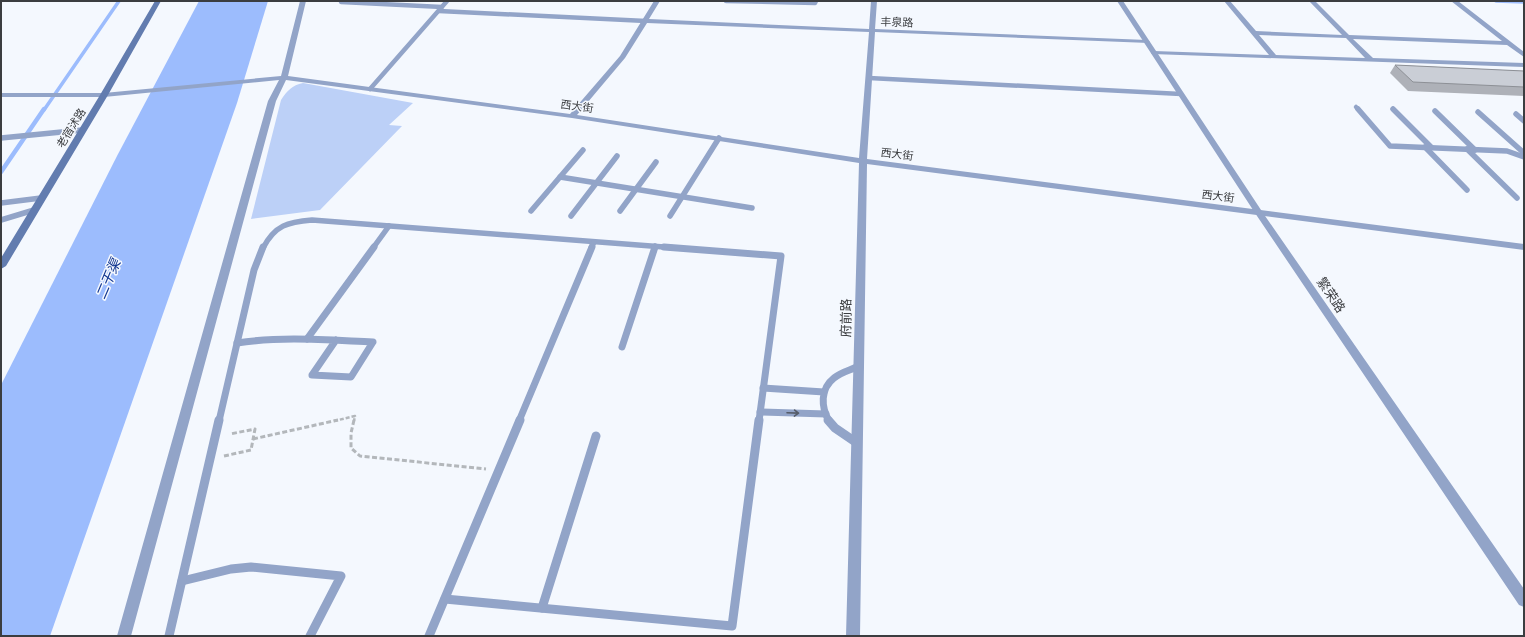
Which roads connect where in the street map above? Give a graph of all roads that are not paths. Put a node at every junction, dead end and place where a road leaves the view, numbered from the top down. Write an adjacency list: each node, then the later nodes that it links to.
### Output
1 (158, 1): 30 (main road, 老宿沭路)
2 (303, 1): 25 (street)
3 (448, 1): 13 (lane)
4 (657, 1): 14 (street)
5 (726, 1): 6 (lane)
6 (816, 1)
7 (874, 1): 15 (street, 府前路)
8 (1120, 1): 18 (street, 繁荣路)
9 (1227, 1): 16 (street)
10 (1312, 1): 17 (street)
11 (1454, 1): 19 (street)
12 (341, 2): 13 (lane)
13 (441, 9): 14 (lane); 27 (lane)
14 (646, 21): 15 (street, 丰泉路); 36 (street)
15 (872, 31): 18 (street, 丰泉路); 26 (street, 府前路)
16 (1254, 33): 17 (street); 22 (street)
17 (1348, 37): 19 (street); 23 (street)
18 (1147, 42): 20 (street, 繁荣路)
19 (1509, 43): 21 (street)
20 (1154, 53): 22 (street); 29 (street, 繁荣路)
21 (1524, 55)
22 (1274, 57): 23 (street)
23 (1372, 60): 24 (street)
24 (1524, 65)
25 (284, 78): 27 (street, 西大街); 30 (street, 西大街); 85 (street)
26 (869, 78): 29 (lane); 47 (street, 府前路)
27 (370, 89): 36 (street, 西大街)
28 (1, 94): 30 (street, 西大街)
29 (1181, 94): 61 (street, 繁荣路)
30 (104, 95): 38 (main road, 老宿沭路)
31 (1356, 107): 41 (lane)
32 (1393, 109): 41 (lane)
33 (1435, 111): 44 (lane)
34 (1478, 112): 46 (lane)
35 (1516, 114): 37 (lane)
36 (572, 116): 40 (street, 西大街)
37 (1524, 121)
38 (82, 130): 39 (lane); 54 (main road, 老宿沭路)
39 (1, 138)
40 (719, 138): 47 (street, 西大街); 53 (lane)
41 (1428, 147): 42 (lane); 52 (lane)
42 (1467, 149): 44 (lane); 55 (lane)
43 (583, 150): 49 (lane)
44 (1476, 150): 46 (lane)
45 (617, 156): 50 (lane)
46 (1524, 156)
47 (863, 161): 61 (street, 西大街); 74 (street, 府前路)
48 (656, 162): 51 (lane)
49 (560, 177): 50 (lane); 59 (lane)
50 (596, 183): 51 (lane); 62 (lane)
51 (636, 190): 53 (lane); 60 (lane)
52 (1467, 190)
53 (682, 197): 57 (lane); 63 (lane)
54 (41, 198): 56 (lane); 58 (main road, 老宿沭路)
55 (1517, 198)
56 (1, 204)
57 (752, 208)
58 (34, 210): 64 (lane); 69 (main road, 老宿沭路)
59 (531, 211)
60 (620, 211)
61 (1259, 213): 68 (street, 西大街); 83 (street, 繁荣路)
62 (571, 216)
63 (670, 216)
64 (1, 220)
65 (389, 226): 66 (lane); 70 (lane); 72 (lane)
66 (594, 242): 67 (lane); 82 (lane)
67 (655, 246): 73 (lane); 75 (lane)
68 (1524, 247)
69 (1, 266)
70 (308, 339): 71 (lane); 72 (lane)
71 (336, 340): 71 (lane)
72 (237, 343): 81 (lane)
73 (622, 347)
74 (859, 366): 76 (lane); 80 (street, 府前路)
75 (763, 388): 76 (lane); 77 (lane)
76 (824, 392): 78 (lane)
77 (760, 412): 78 (lane, one-way to 78); 84 (lane)
78 (826, 414): 80 (lane)
79 (596, 436): 84 (lane)
80 (857, 443): 89 (street, 府前路)
81 (182, 581): 86 (lane); 87 (lane)
82 (445, 599): 84 (lane); 88 (lane)
83 (1524, 601)
84 (542, 608)
85 (124, 636)
86 (170, 636)
87 (310, 636)
88 (429, 636)
89 (854, 636)

